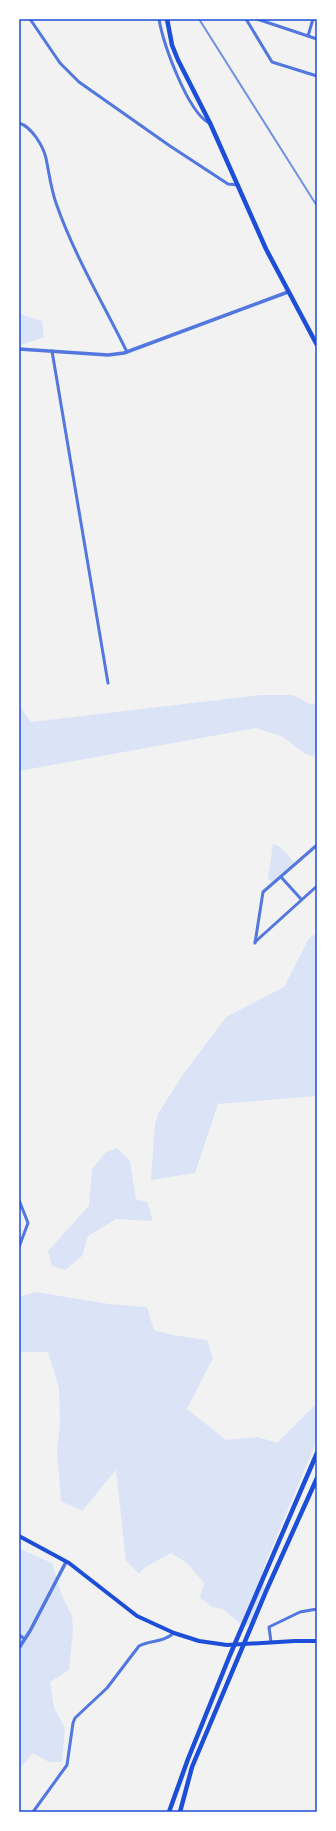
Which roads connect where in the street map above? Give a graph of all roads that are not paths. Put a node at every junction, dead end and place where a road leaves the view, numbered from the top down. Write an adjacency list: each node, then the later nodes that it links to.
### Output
1 (30, 19): 12 (street)
2 (159, 19): 10 (street)
3 (167, 19): 10 (main road)
4 (246, 19): 9 (street)
5 (257, 19): 7 (street)
6 (313, 19): 7 (street)
7 (308, 36): 8 (street)
8 (317, 39)
9 (317, 76)
10 (210, 123): 12 (main road)
11 (19, 124): 17 (street)
12 (238, 184): 13 (main road)
13 (288, 292): 14 (main road); 17 (street)
14 (317, 345)
15 (19, 349): 16 (street)
16 (52, 351): 17 (street); 18 (street)
17 (127, 352)
18 (108, 683)
19 (317, 845): 20 (street)
20 (281, 877): 22 (street); 22 (street)
21 (317, 886): 22 (street)
22 (301, 899)
23 (19, 1200): 24 (street)
24 (19, 1247)
25 (317, 1454): 37 (main road)
26 (317, 1478): 38 (main road)
27 (19, 1536): 28 (main road)
28 (66, 1562): 30 (main road); 32 (street)
29 (317, 1609): 34 (street)
30 (174, 1633): 34 (main road); 36 (street)
31 (19, 1635): 32 (street)
32 (25, 1639): 35 (street)
33 (317, 1641): 34 (main road)
34 (271, 1642)
35 (19, 1648)
36 (32, 1812)
37 (169, 1812)
38 (180, 1812)

